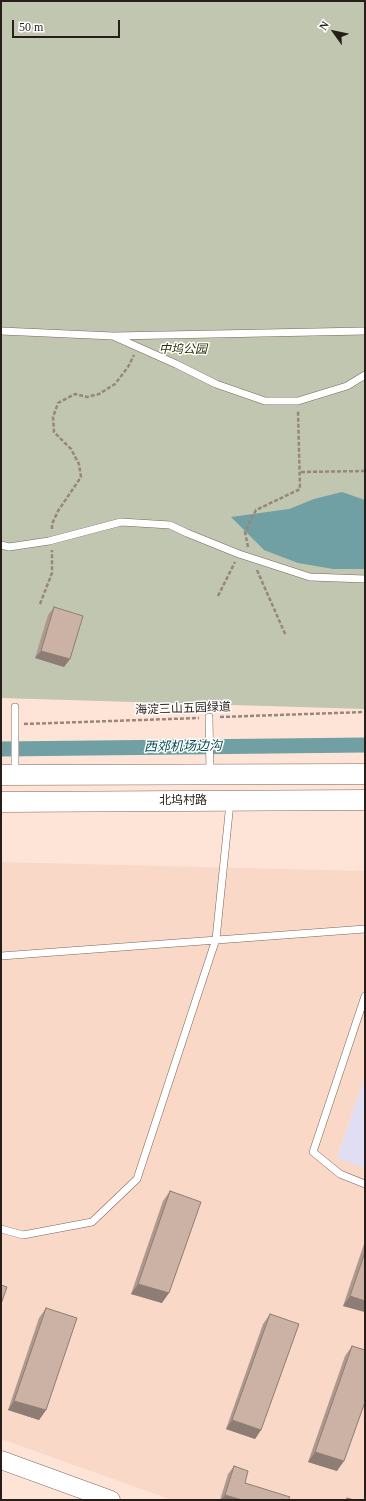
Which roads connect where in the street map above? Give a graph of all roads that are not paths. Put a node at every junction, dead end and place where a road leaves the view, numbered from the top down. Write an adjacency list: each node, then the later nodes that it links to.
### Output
1 (1, 331): 3 (lane)
2 (365, 331): 3 (lane)
3 (113, 336): 4 (lane)
4 (365, 375)
5 (1, 545): 6 (lane)
6 (365, 579)
7 (15, 707): 10 (lane)
8 (209, 717): 9 (lane)
9 (210, 765): 10 (main road); 11 (main road)
10 (10, 770)
11 (365, 774)
12 (230, 800): 13 (main road, 北坞村路); 14 (main road, 北坞村路); 16 (lane)
13 (365, 800)
14 (1, 802)
15 (365, 929): 16 (lane)
16 (216, 939): 17 (lane); 20 (lane)
17 (1, 956)
18 (365, 996): 19 (lane)
19 (365, 1184)
20 (1, 1229)
21 (1, 1460): 22 (street)
22 (111, 1500)

